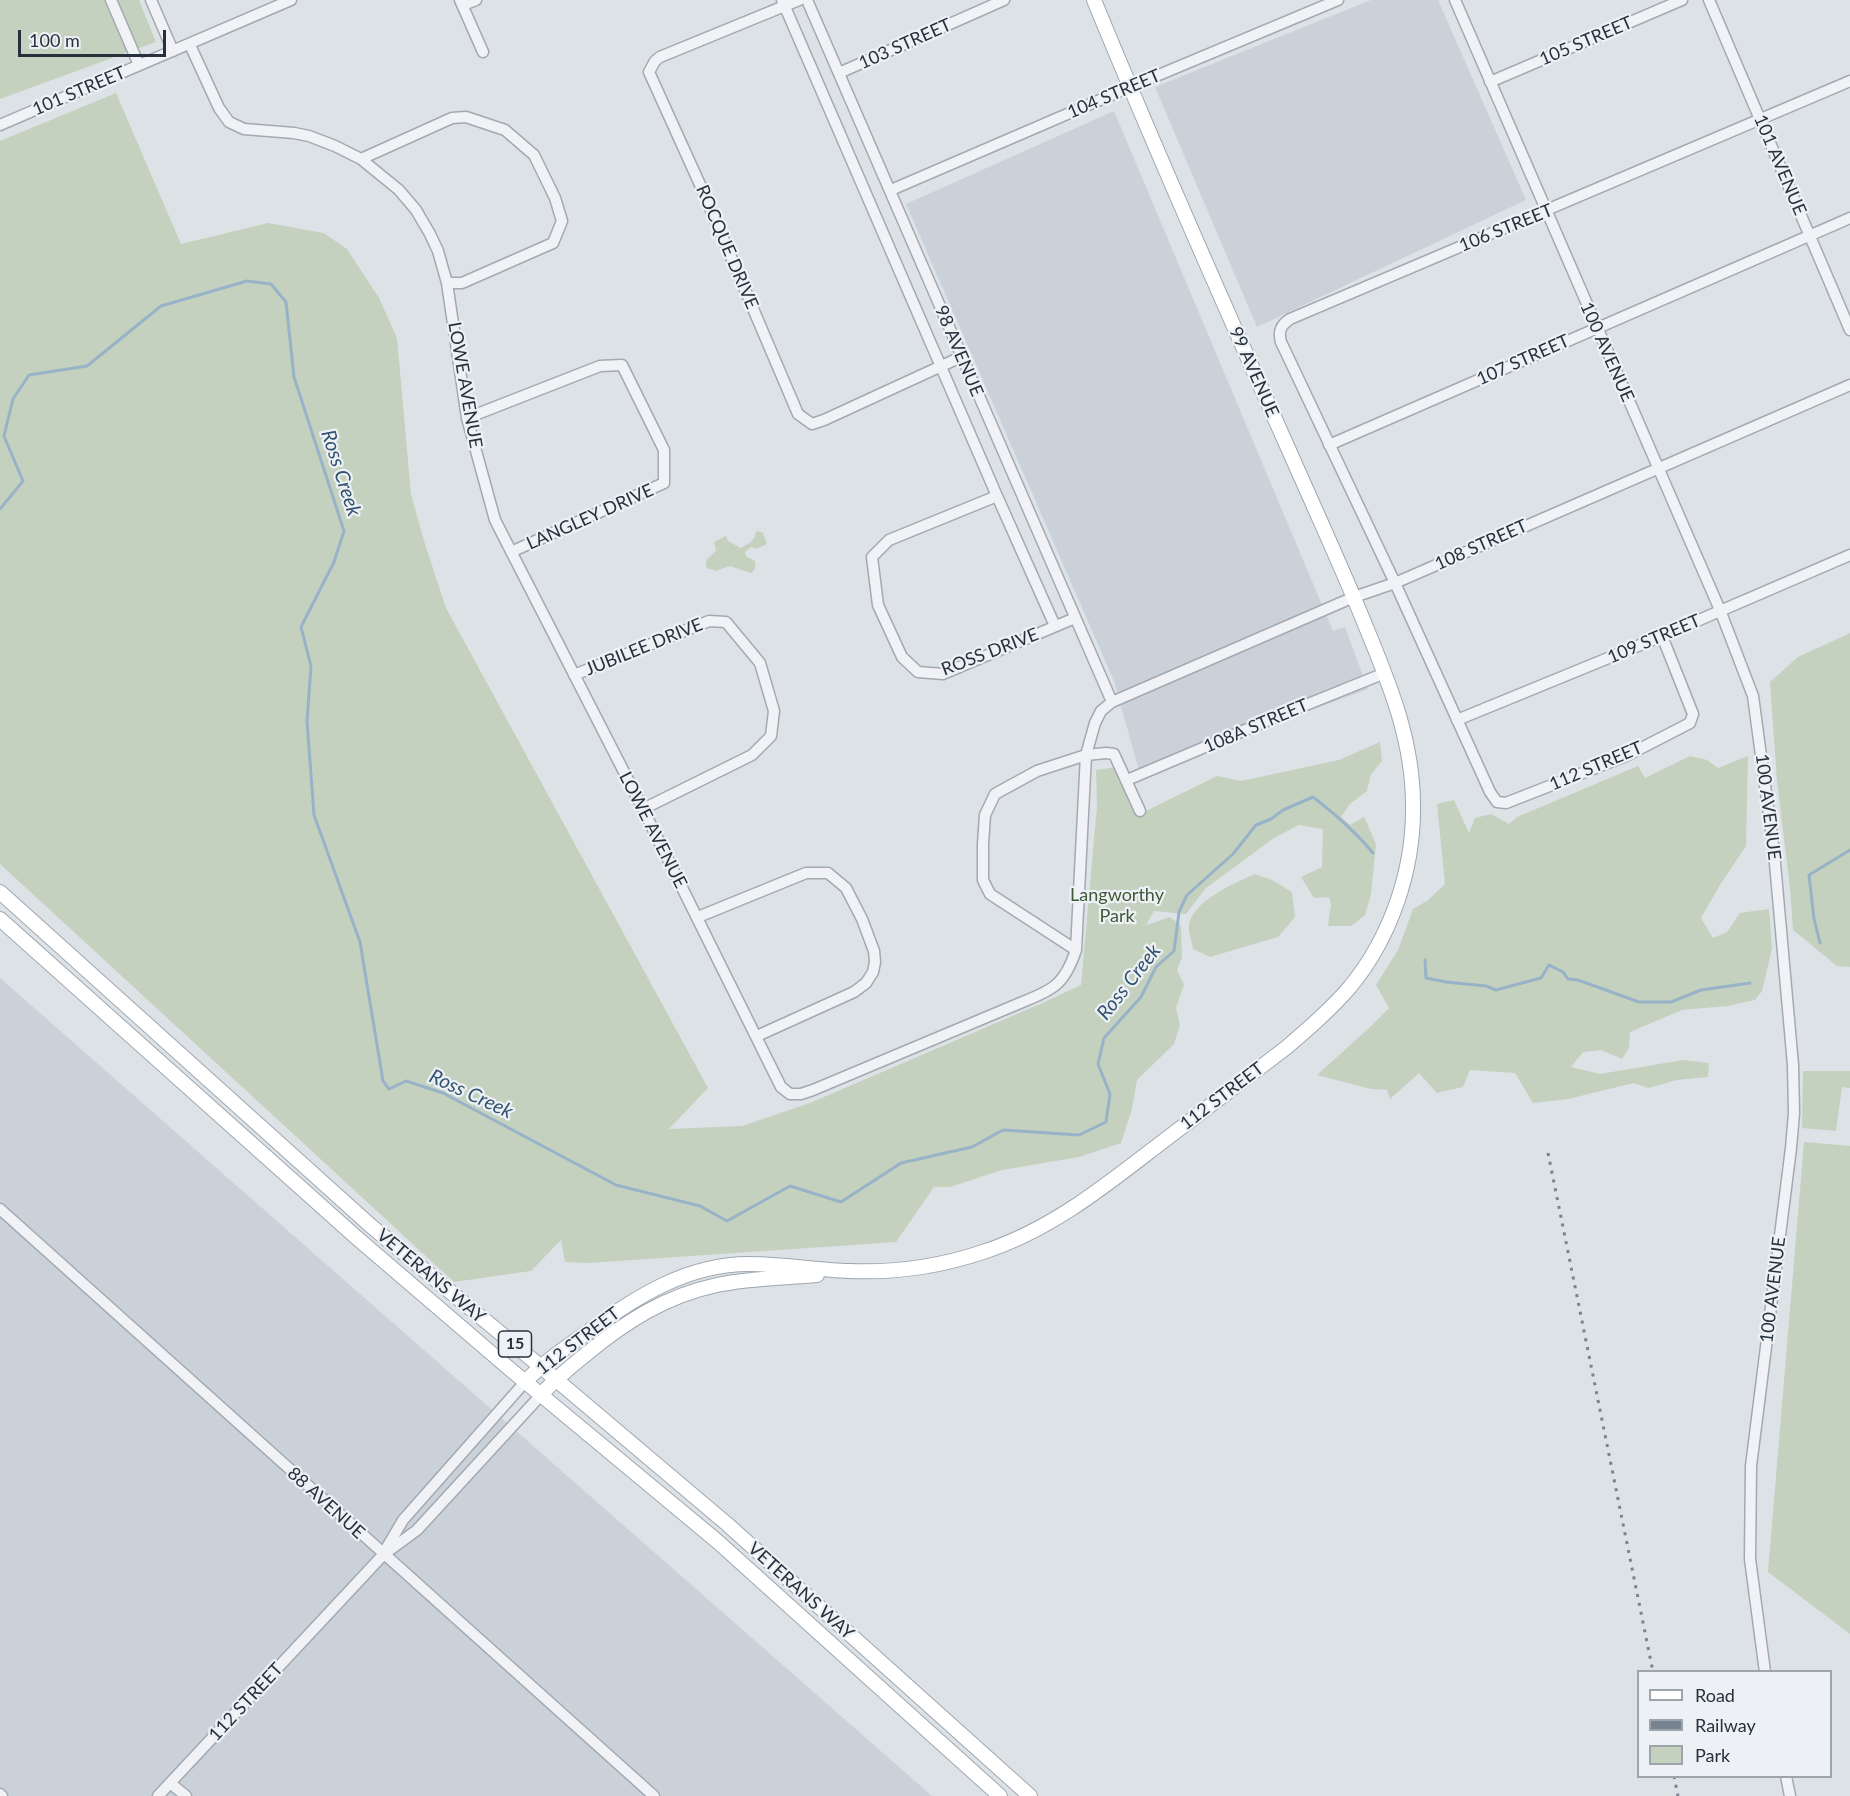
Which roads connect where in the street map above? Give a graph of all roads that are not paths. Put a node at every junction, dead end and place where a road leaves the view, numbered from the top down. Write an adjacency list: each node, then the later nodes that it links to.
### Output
1 (111, 0): 18 (street)
2 (151, 0): 16 (street)
3 (291, 0): 15 (street, 101 STREET)
4 (476, 0): 13 (street)
5 (799, 0): 14 (street, ROCQUE DRIVE)
6 (807, 0): 19 (street, 98 AVENUE)
7 (1004, 0): 19 (street, 103 STREET)
8 (1094, 0): 22 (main road, 99 AVENUE)
9 (1338, 0): 22 (street, 104 STREET)
10 (1455, 0): 21 (street, 100 AVENUE)
11 (1682, 0): 21 (street, 105 STREET)
12 (1709, 0): 23 (street, 101 AVENUE)
13 (461, 3): 17 (street)
14 (783, 3): 34 (street); 34 (street, ROCQUE DRIVE)
15 (190, 45): 16 (street, 101 STREET); 25 (street, LOWE AVENUE)
16 (174, 51): 18 (street, 101 STREET)
17 (483, 52)
18 (139, 65): 24 (street, 101 STREET)
19 (839, 73): 26 (street, 98 AVENUE)
20 (1850, 81): 23 (street, 106 STREET)
21 (1490, 82): 27 (street, 100 AVENUE)
22 (1130, 87): 26 (street, 104 STREET); 43 (main road, 99 AVENUE)
23 (1761, 118): 27 (street, 106 STREET); 29 (street, 101 AVENUE)
24 (0, 125)
25 (361, 159): 30 (street, LOWE AVENUE); 30 (street)
26 (891, 190): 33 (street, 98 AVENUE)
27 (1546, 212): 31 (street, 100 AVENUE); 37 (street, 106 STREET)
28 (1850, 218): 29 (street, 107 STREET)
29 (1809, 236): 31 (street, 107 STREET); 32 (street, 101 AVENUE)
30 (447, 283): 36 (street, LOWE AVENUE)
31 (1596, 327): 37 (street, 107 STREET); 38 (street, 100 AVENUE)
32 (1850, 330)
33 (961, 357): 34 (street, ROCQUE DRIVE); 45 (street, 98 AVENUE)
34 (940, 366): 39 (street)
35 (1850, 385): 38 (street, 108 STREET)
36 (467, 418): 40 (street, LOWE AVENUE); 40 (street, LANGLEY DRIVE)
37 (1329, 445): 42 (street)
38 (1658, 468): 42 (street, 108 STREET); 44 (street, 100 AVENUE)
39 (997, 495): 46 (street); 46 (street, ROSS DRIVE)
40 (511, 552): 49 (street, LOWE AVENUE)
41 (1850, 555): 44 (street, 109 STREET)
42 (1395, 583): 43 (street, 108 STREET); 51 (street)
43 (1354, 597): 48 (main road, 99 AVENUE); 50 (street, 108 STREET)
44 (1720, 610): 47 (street, 109 STREET); 69 (street, 100 AVENUE)
45 (1075, 618): 46 (street, ROSS DRIVE); 50 (street, 98 AVENUE)
46 (1055, 626)
47 (1662, 636): 51 (street, 109 STREET); 51 (street, 112 STREET)
48 (1385, 673): 52 (main road, 99 AVENUE); 54 (street, 108A STREET)
49 (574, 675): 55 (street, LOWE AVENUE); 55 (street, JUBILEE DRIVE)
50 (1112, 702): 53 (street, LOWE AVENUE)
51 (1457, 720)
52 (1408, 747): 63 (main road, 112 STREET)
53 (1086, 755): 54 (street); 60 (street, LOWE AVENUE); 60 (street)
54 (1127, 780): 56 (street)
55 (643, 809): 58 (street, LOWE AVENUE)
56 (1140, 811)
57 (0, 892): 64 (main road, VETERANS WAY / 15)
58 (698, 917): 61 (street, LOWE AVENUE); 61 (street)
59 (0, 919): 66 (main road, VETERANS WAY / 15)
60 (1076, 950): 61 (street, LOWE AVENUE)
61 (757, 1036)
62 (0, 1209): 68 (street, 88 AVENUE)
63 (849, 1271): 64 (main road, 112 STREET); 65 (main road, 112 STREET)
64 (540, 1366): 65 (main road, VETERANS WAY / 15); 66 (main road, 112 STREET)
65 (555, 1379): 67 (main road, 112 STREET); 76 (main road, VETERANS WAY / 15)
66 (525, 1382): 67 (main road, VETERANS WAY / 15); 68 (street, 112 STREET)
67 (541, 1395): 68 (street, 112 STREET); 75 (main road, VETERANS WAY / 15)
68 (383, 1555): 71 (street, 112 STREET); 74 (street, 88 AVENUE)
69 (1765, 1670)
70 (1786, 1778): 77 (street)
71 (170, 1783): 72 (street, 112 STREET); 73 (street)
72 (158, 1796)
73 (186, 1796)
74 (654, 1796)
75 (1000, 1796)
76 (1030, 1796)
77 (1791, 1796)

